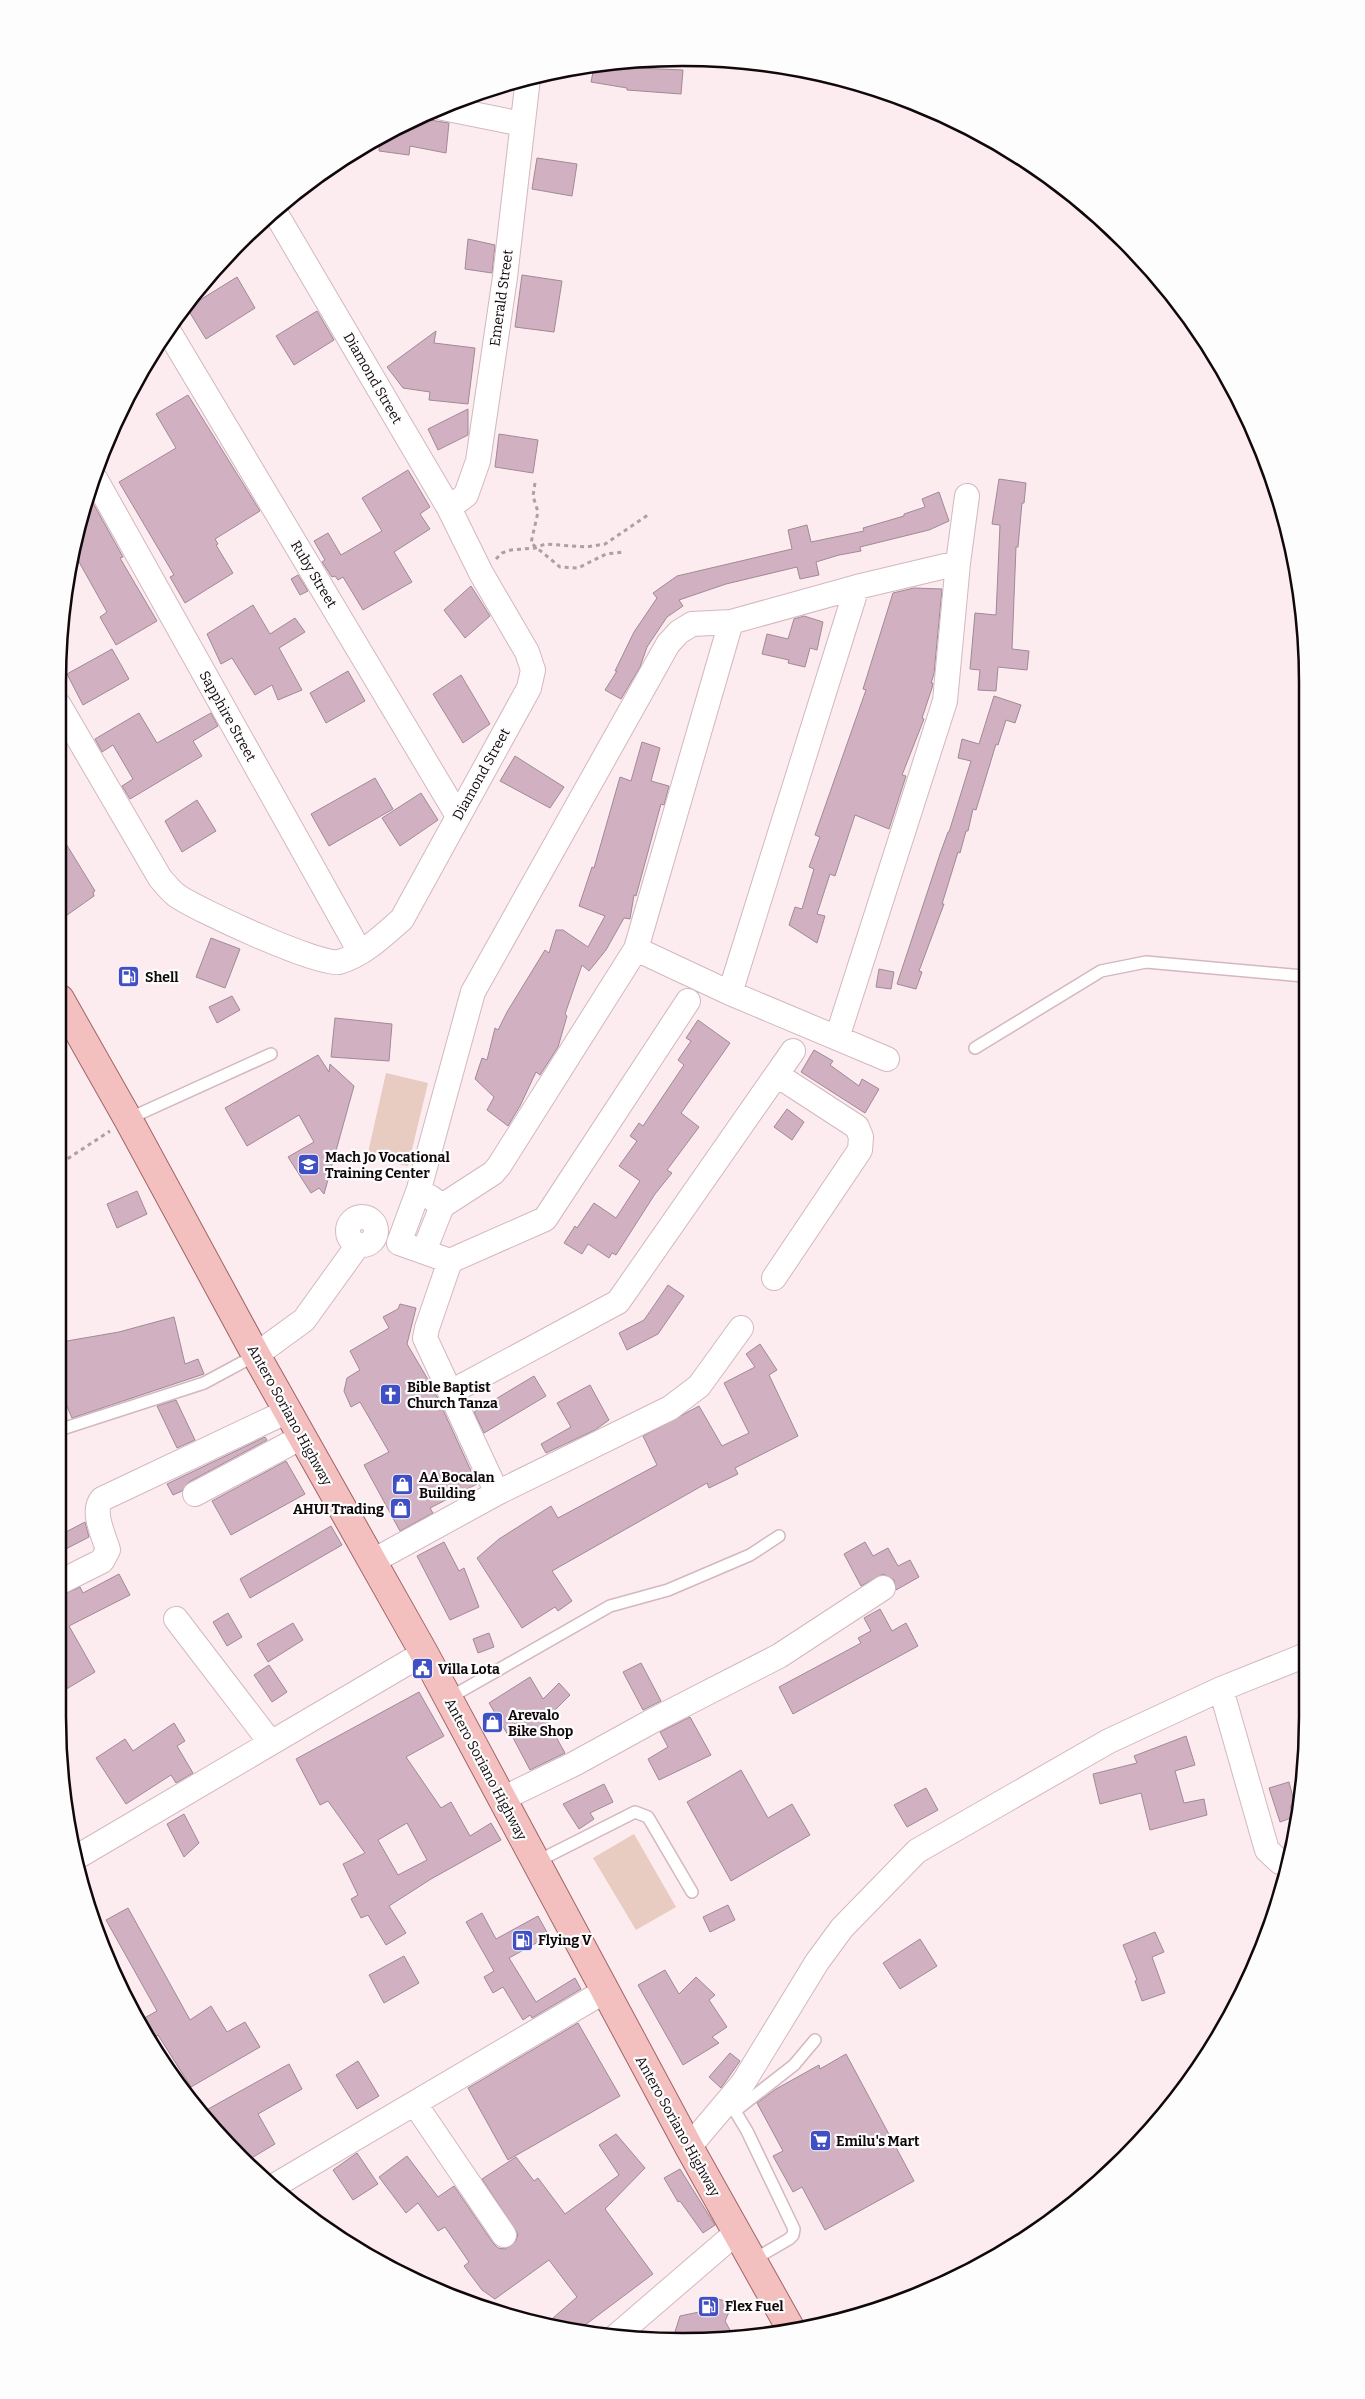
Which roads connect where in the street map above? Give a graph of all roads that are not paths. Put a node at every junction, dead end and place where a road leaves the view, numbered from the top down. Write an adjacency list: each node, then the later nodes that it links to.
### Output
1 (527, 86): 3 (street, Emerald Street)
2 (454, 110): 3 (street)
3 (522, 124): 8 (street, Emerald Street)
4 (279, 217): 8 (street, Diamond Street)
5 (172, 337): 13 (street, Ruby Street)
6 (99, 485): 15 (street, Sapphire Street)
7 (968, 496): 9 (street)
8 (449, 508): 13 (street, Diamond Street)
9 (958, 563): 10 (street); 20 (street)
10 (857, 587): 11 (street); 17 (street)
11 (731, 622): 14 (street); 27 (street)
12 (68, 739): 15 (street, Diamond Street)
13 (458, 816): 15 (street, Diamond Street)
14 (636, 949): 17 (street); 28 (street)
15 (360, 952)
16 (1299, 976): 21 (lane)
17 (730, 993): 20 (street)
18 (688, 1002): 31 (street)
19 (66, 1018): 26 (main road, Antero Soriano Highway)
20 (837, 1038): 24 (street)
21 (975, 1048)
22 (793, 1051): 25 (street)
23 (270, 1054): 26 (lane)
24 (887, 1058)
25 (777, 1075): 32 (street); 35 (street)
26 (128, 1119): 34 (main road, Antero Soriano Highway)
27 (420, 1189): 28 (street); 29 (street)
28 (442, 1206): 30 (street)
29 (399, 1244): 30 (street); 34 (street)
30 (424, 1251): 31 (street)
31 (450, 1261): 35 (street)
32 (774, 1278)
33 (741, 1328): 39 (street)
34 (256, 1355): 36 (main road, Antero Soriano Highway); 37 (lane)
35 (451, 1392): 39 (street)
36 (288, 1411): 38 (main road, Antero Soriano Highway); 43 (street)
37 (66, 1428)
38 (302, 1437): 40 (street); 42 (main road, Antero Soriano Highway)
39 (497, 1493): 42 (street)
40 (195, 1494)
41 (780, 1536): 49 (lane)
42 (373, 1561): 46 (main road, Antero Soriano Highway)
43 (66, 1579)
44 (883, 1588): 51 (street)
45 (176, 1619): 50 (street)
46 (424, 1653): 49 (main road, Antero Soriano Highway); 50 (street)
47 (1299, 1658): 48 (street)
48 (1221, 1689): 54 (street); 59 (street)
49 (448, 1698): 51 (main road, Antero Soriano Highway)
50 (271, 1744): 52 (street)
51 (502, 1799): 53 (main road, Antero Soriano Highway)
52 (82, 1855)
53 (536, 1862): 55 (lane); 56 (main road, Antero Soriano Highway)
54 (1281, 1862)
55 (692, 1892)
56 (605, 1991): 58 (street); 60 (main road, Antero Soriano Highway)
57 (815, 2040): 59 (lane)
58 (415, 2104): 61 (street); 63 (street)
59 (730, 2108): 60 (street); 64 (lane)
60 (689, 2147): 62 (main road, Antero Soriano Highway)
61 (279, 2183)
62 (737, 2232): 64 (main road, Antero Soriano Highway); 66 (street)
63 (504, 2235)
64 (752, 2260): 65 (main road, Antero Soriano Highway)
65 (788, 2323)
66 (624, 2329)

